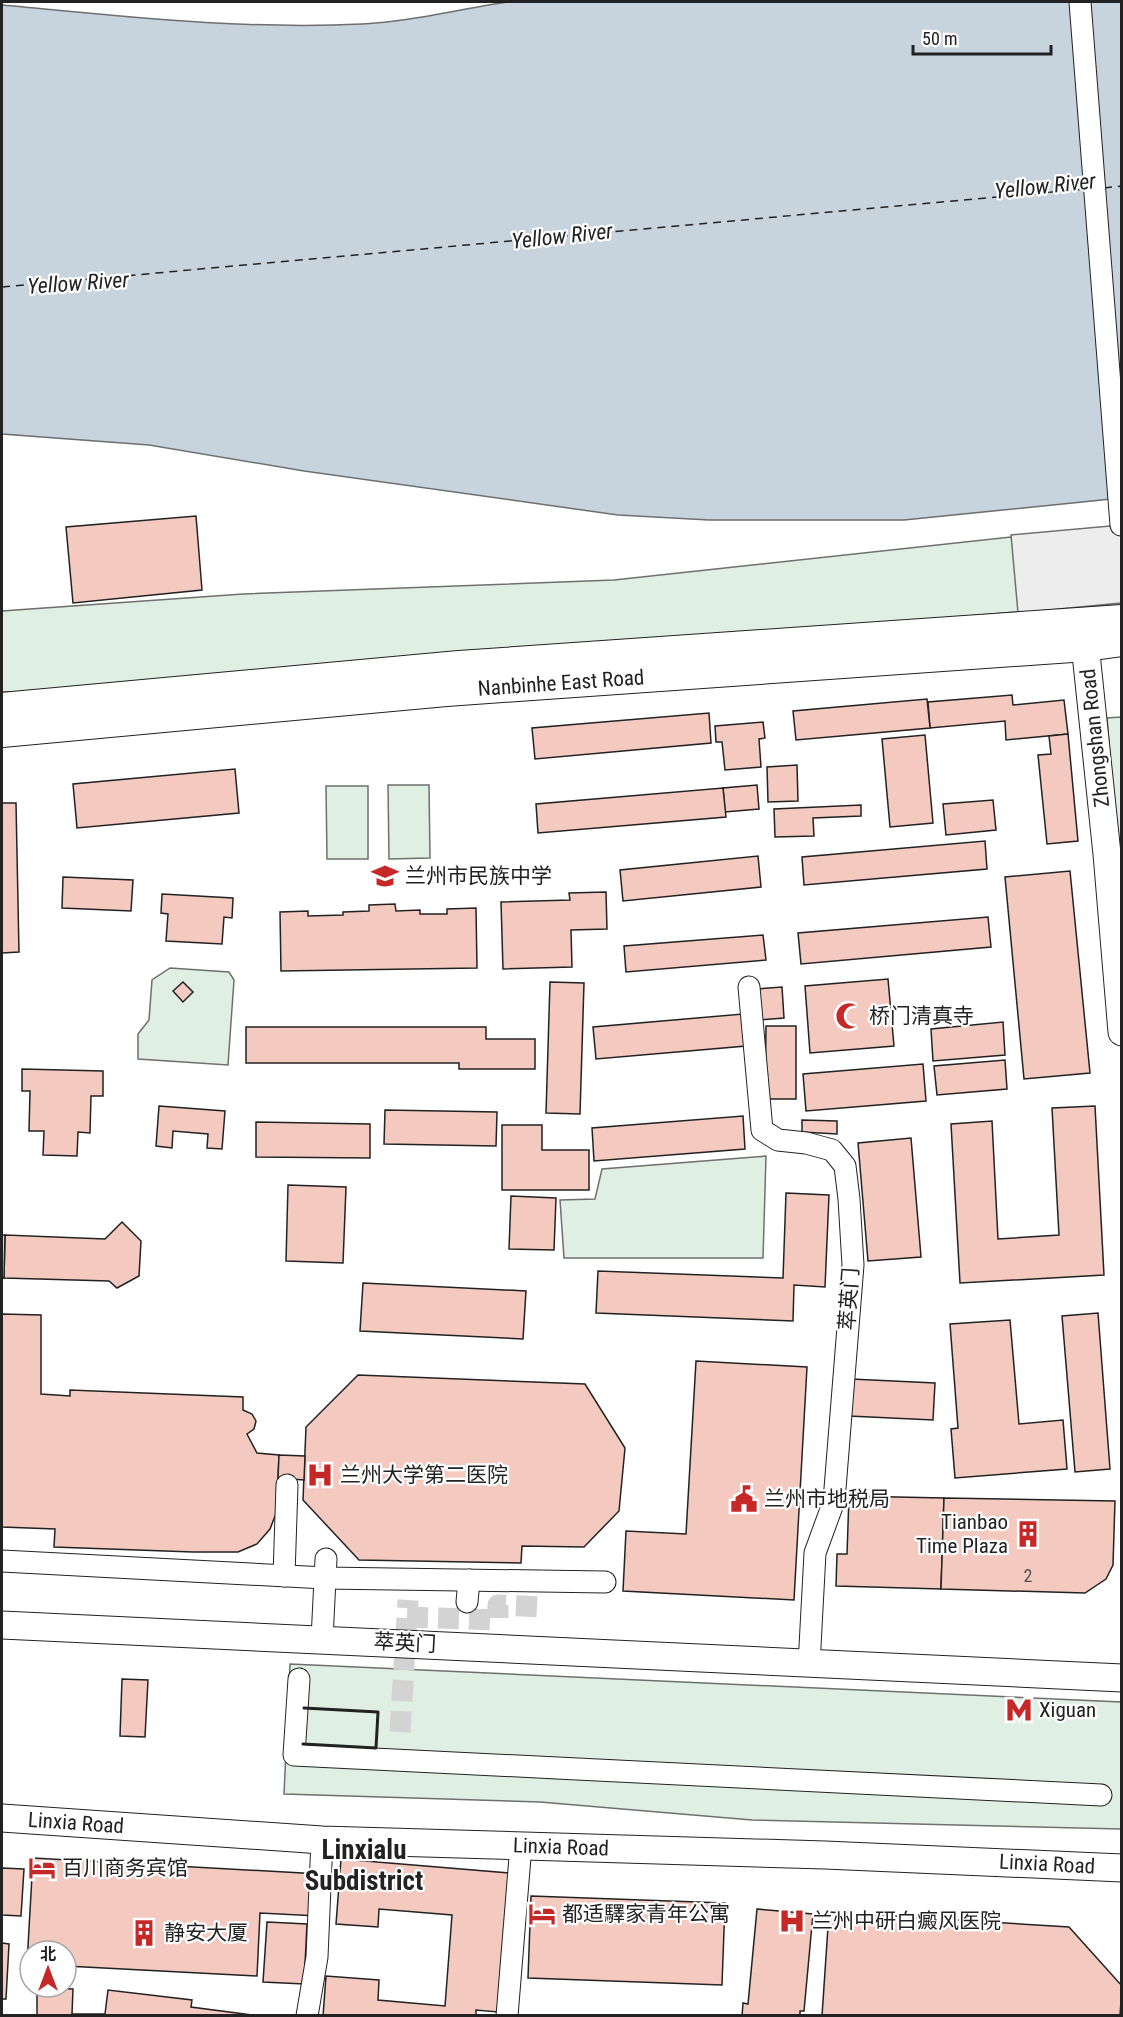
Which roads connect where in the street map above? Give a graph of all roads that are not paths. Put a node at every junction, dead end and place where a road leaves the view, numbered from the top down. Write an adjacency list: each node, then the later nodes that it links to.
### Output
1 (1080, 2): 2 (street)
2 (1121, 525)
3 (1122, 620): 4 (highway, Nanbinhe East Road)
4 (1084, 635): 5 (highway, Nanbinhe East Road); 6 (highway, Nanbinhe East Road); 7 (highway, Nanbinhe East Road); 9 (main road, Zhongshan Road)
5 (1122, 641)
6 (2, 708)
7 (2, 732)
8 (749, 987): 19 (street, 萃英门)
9 (1122, 1032)
10 (287, 1485): 13 (street)
11 (2, 1561): 13 (street)
12 (326, 1569): 13 (street); 14 (street); 18 (street)
13 (284, 1576)
14 (469, 1580): 15 (street); 16 (street)
15 (605, 1582)
16 (466, 1602)
17 (2, 1625): 18 (main road, 萃英门)
18 (322, 1639): 19 (main road, 萃英门)
19 (809, 1665): 20 (main road, 萃英门)
20 (1122, 1678)
21 (299, 1679): 22 (street)
22 (1101, 1795)
23 (2, 1818): 24 (main road, Linxia Road)
24 (322, 1840): 25 (main road, Linxia Road); 27 (street)
25 (521, 1845): 26 (main road, Linxia Road); 28 (street)
26 (1122, 1868)
27 (307, 2016)
28 (507, 2016)

